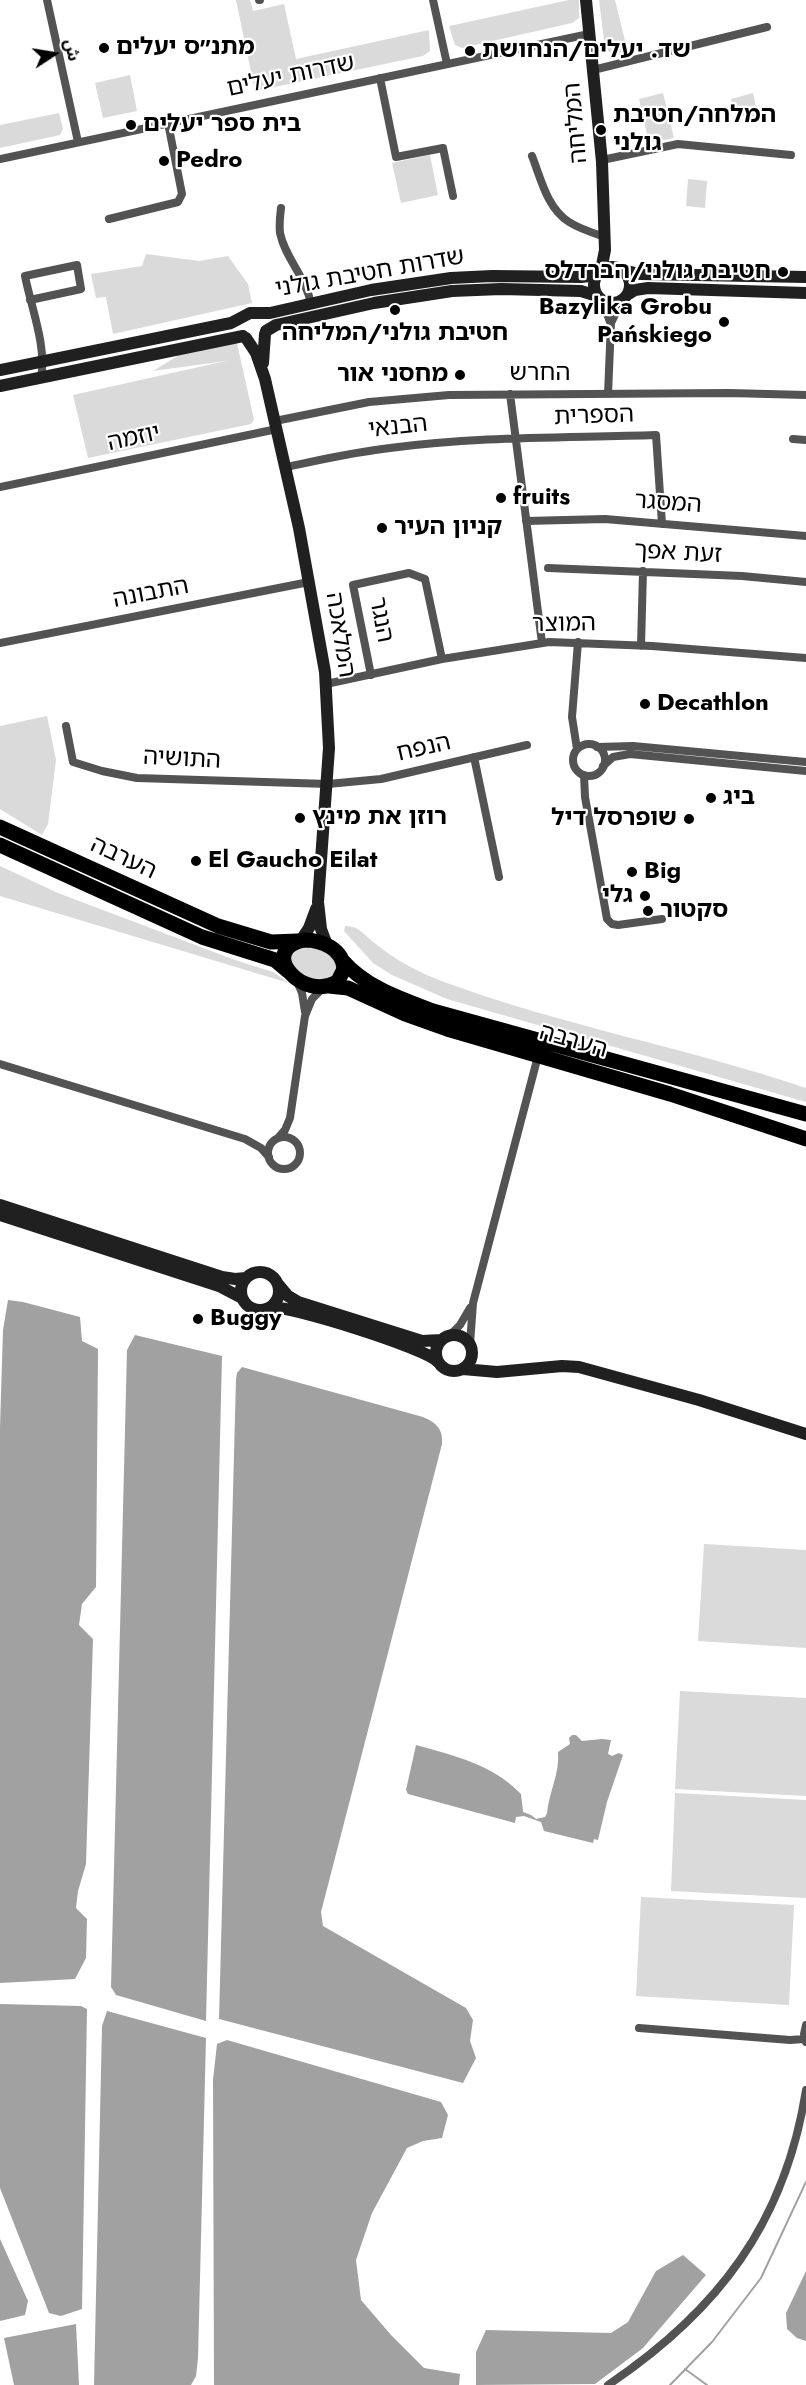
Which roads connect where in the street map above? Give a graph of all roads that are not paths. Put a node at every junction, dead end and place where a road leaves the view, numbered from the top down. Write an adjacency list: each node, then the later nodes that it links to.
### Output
1 (47, 0): 10 (street)
2 (433, 0): 6 (street)
3 (586, 0): 5 (street, המליחה)
4 (767, 27): 7 (street)
5 (590, 34): 6 (street, שדרות יעלים); 7 (street, המליחה)
6 (447, 64): 8 (street, שדרות יעלים)
7 (593, 70): 14 (street, המליחה)
8 (380, 78): 9 (street, שדרות יעלים); 15 (street)
9 (168, 123): 10 (street, שדרות יעלים); 17 (street)
10 (78, 142): 13 (street, שדרות יעלים)
11 (791, 155): 14 (street)
12 (532, 156): 18 (street)
13 (0, 159)
14 (602, 160): 18 (street, המליחה)
15 (453, 196)
16 (281, 208): 26 (street)
17 (109, 219)
18 (605, 240): 19 (street, המליחה); 20 (street, המליחה)
19 (620, 269): 20 (street); 21 (street); 24 (street)
20 (599, 273): 23 (street); 26 (street, שדרות חטיבת גולני)
21 (806, 277)
22 (806, 293): 24 (street)
23 (599, 298): 24 (street); 29 (street); 30 (street, שדרות חטיבת גולני)
24 (625, 298): 29 (street)
25 (30, 300): 25 (street); 32 (street)
26 (311, 304): 27 (street, שדרות חטיבת גולני)
27 (258, 313): 28 (street); 30 (street)
28 (241, 319): 31 (street); 32 (street)
29 (611, 323): 38 (street)
30 (265, 333): 31 (street); 35 (street, המלאכה)
31 (244, 337): 34 (street); 35 (street, המלאכה)
32 (44, 362): 33 (street); 34 (street)
33 (0, 370)
34 (41, 377): 36 (street)
35 (265, 379): 40 (street, המלאכה)
36 (0, 386)
37 (510, 394): 38 (street, החרש); 40 (street, החרש); 41 (street)
38 (608, 394): 39 (street, החרש)
39 (806, 395)
40 (276, 425): 44 (street, המלאכה); 45 (street, יוזמה)
41 (516, 439): 44 (street, הבנאי); 46 (street); 47 (street, הספרית)
42 (793, 439): 43 (street)
43 (806, 441)
44 (285, 467): 51 (street, המלאכה)
45 (0, 487)
46 (526, 521): 47 (street, המסגר); 55 (street)
47 (662, 524): 48 (street, המסגר)
48 (806, 536)
49 (548, 568): 50 (street, זעת אפך)
50 (643, 571): 52 (street, זעת אפך); 56 (street)
51 (309, 582): 54 (street, התבונה); 60 (street, המלאכה)
52 (806, 582)
53 (578, 642): 55 (street, המוצר); 56 (street, המוצר); 64 (street)
54 (0, 643)
55 (542, 643): 58 (street, המוצר)
56 (641, 646): 57 (street, המוצר)
57 (806, 658)
58 (442, 659): 59 (street, המוצר); 59 (street, הנגר)
59 (371, 675): 60 (street, המוצר)
60 (326, 684): 70 (street, המלאכה)
61 (66, 726): 70 (street, התושיה)
62 (527, 746): 65 (street, הנפח)
63 (597, 747): 64 (street); 66 (street); 67 (street)
64 (577, 749): 69 (street)
65 (474, 757): 70 (street, הנפח); 73 (street)
66 (806, 762)
67 (603, 766): 68 (street); 69 (street)
68 (806, 771)
69 (584, 775): 75 (street)
70 (328, 784): 74 (street, המלאכה)
71 (0, 827): 76 (highway, הערבה)
72 (0, 845): 79 (highway, הערבה)
73 (499, 878)
74 (318, 902): 76 (street, המלאכה); 77 (street, המלאכה)
75 (662, 919)
76 (300, 941): 77 (highway); 79 (highway)
77 (327, 945): 78 (highway)
78 (342, 960): 80 (highway); 84 (highway, הערבה)
79 (292, 975): 80 (highway); 81 (street)
80 (327, 986): 81 (street); 82 (highway, הערבה)
81 (305, 1016): 85 (street)
82 (538, 1056): 89 (highway, הערבה); 96 (street)
83 (0, 1064): 86 (street)
84 (806, 1114)
85 (290, 1118): 87 (street); 88 (street)
86 (245, 1139): 87 (street); 90 (street)
87 (276, 1139): 88 (street); 90 (street)
88 (294, 1139): 90 (street)
89 (806, 1139)
90 (269, 1157)
91 (0, 1205): 93 (street)
92 (0, 1215): 95 (street)
93 (246, 1278): 94 (street); 95 (street)
94 (278, 1284): 97 (street); 98 (street)
95 (242, 1298): 97 (street)
96 (473, 1303): 98 (street); 99 (street)
97 (271, 1307): 100 (street)
98 (446, 1337): 99 (street); 100 (street)
99 (471, 1346): 101 (street); 102 (street)
100 (437, 1360): 101 (street)
101 (463, 1369): 102 (street)
102 (504, 1371): 103 (street)
103 (806, 1434)
104 (806, 2025): 106 (street)
105 (639, 2028): 106 (street)
106 (805, 2041)
107 (806, 2090): 108 (street)
108 (608, 2385)

